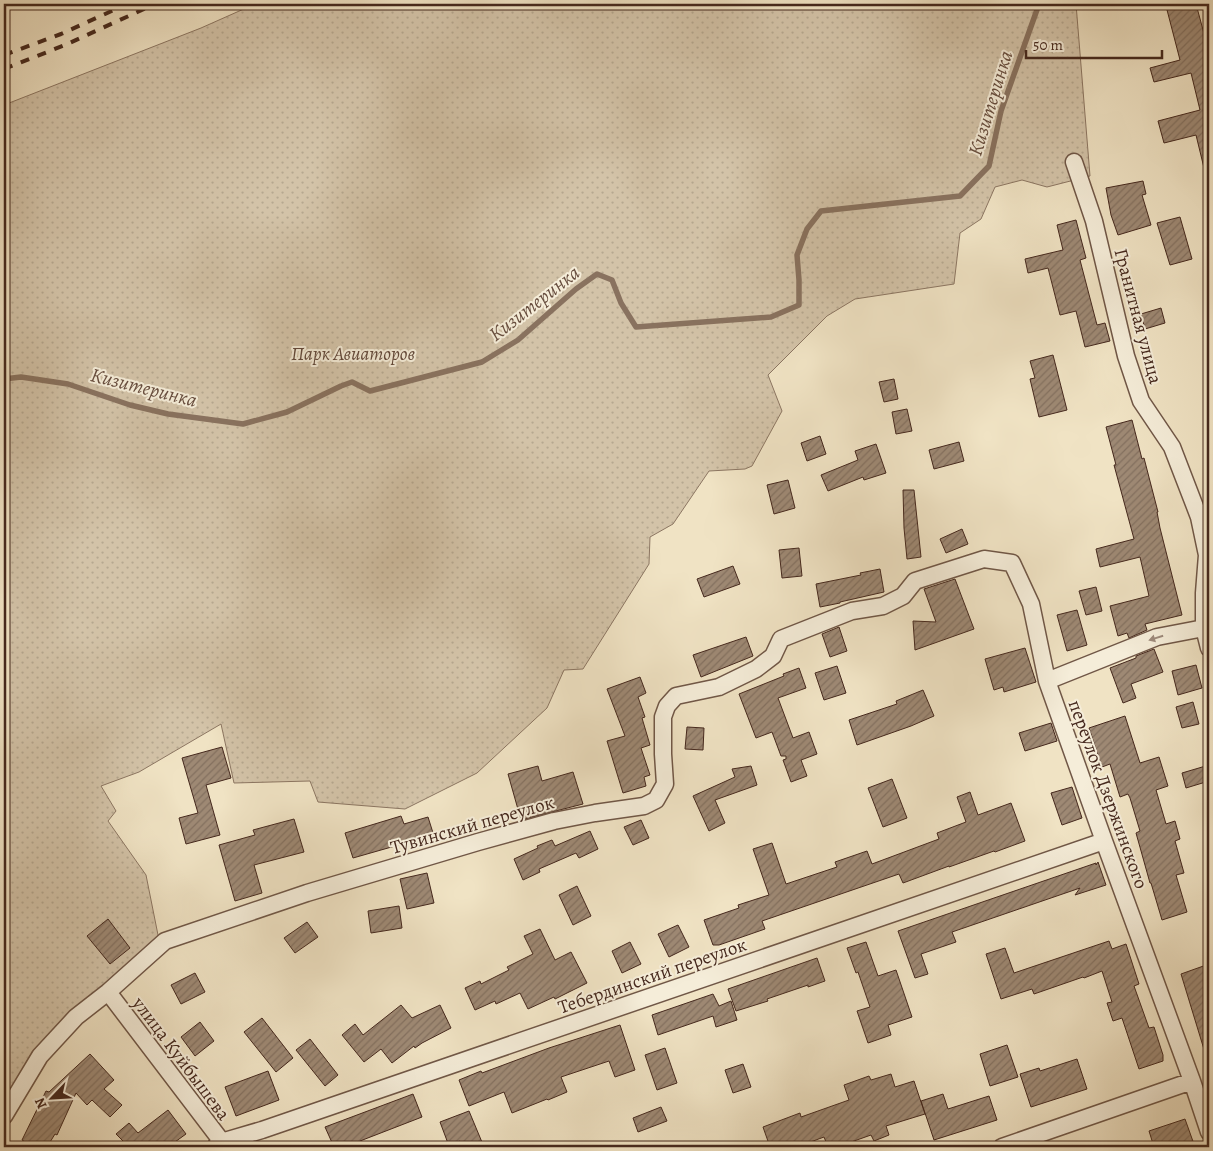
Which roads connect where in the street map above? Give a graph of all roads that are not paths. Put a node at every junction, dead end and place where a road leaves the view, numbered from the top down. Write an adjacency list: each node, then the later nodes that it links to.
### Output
1 (1074, 162): 3 (street, Гранитная улица)
2 (915, 582): 5 (street, переулок Дзержинского); 7 (street, Тувинский переулок)
3 (1204, 628): 4 (street, Гранитная улица); 5 (street, one-way to 5)
4 (1209, 648)
5 (1048, 681): 6 (street, переулок Дзержинского)
6 (1104, 841): 8 (street, переулок Дзержинского); 11 (street, Тебердинский переулок)
7 (108, 992): 9 (street, Тувинский переулок); 11 (street, улица Куйбышева)
8 (1192, 1081): 10 (street, переулок Дзержинского); 12 (street)
9 (4, 1116)
10 (1209, 1132)
11 (221, 1146)
12 (1002, 1147)

